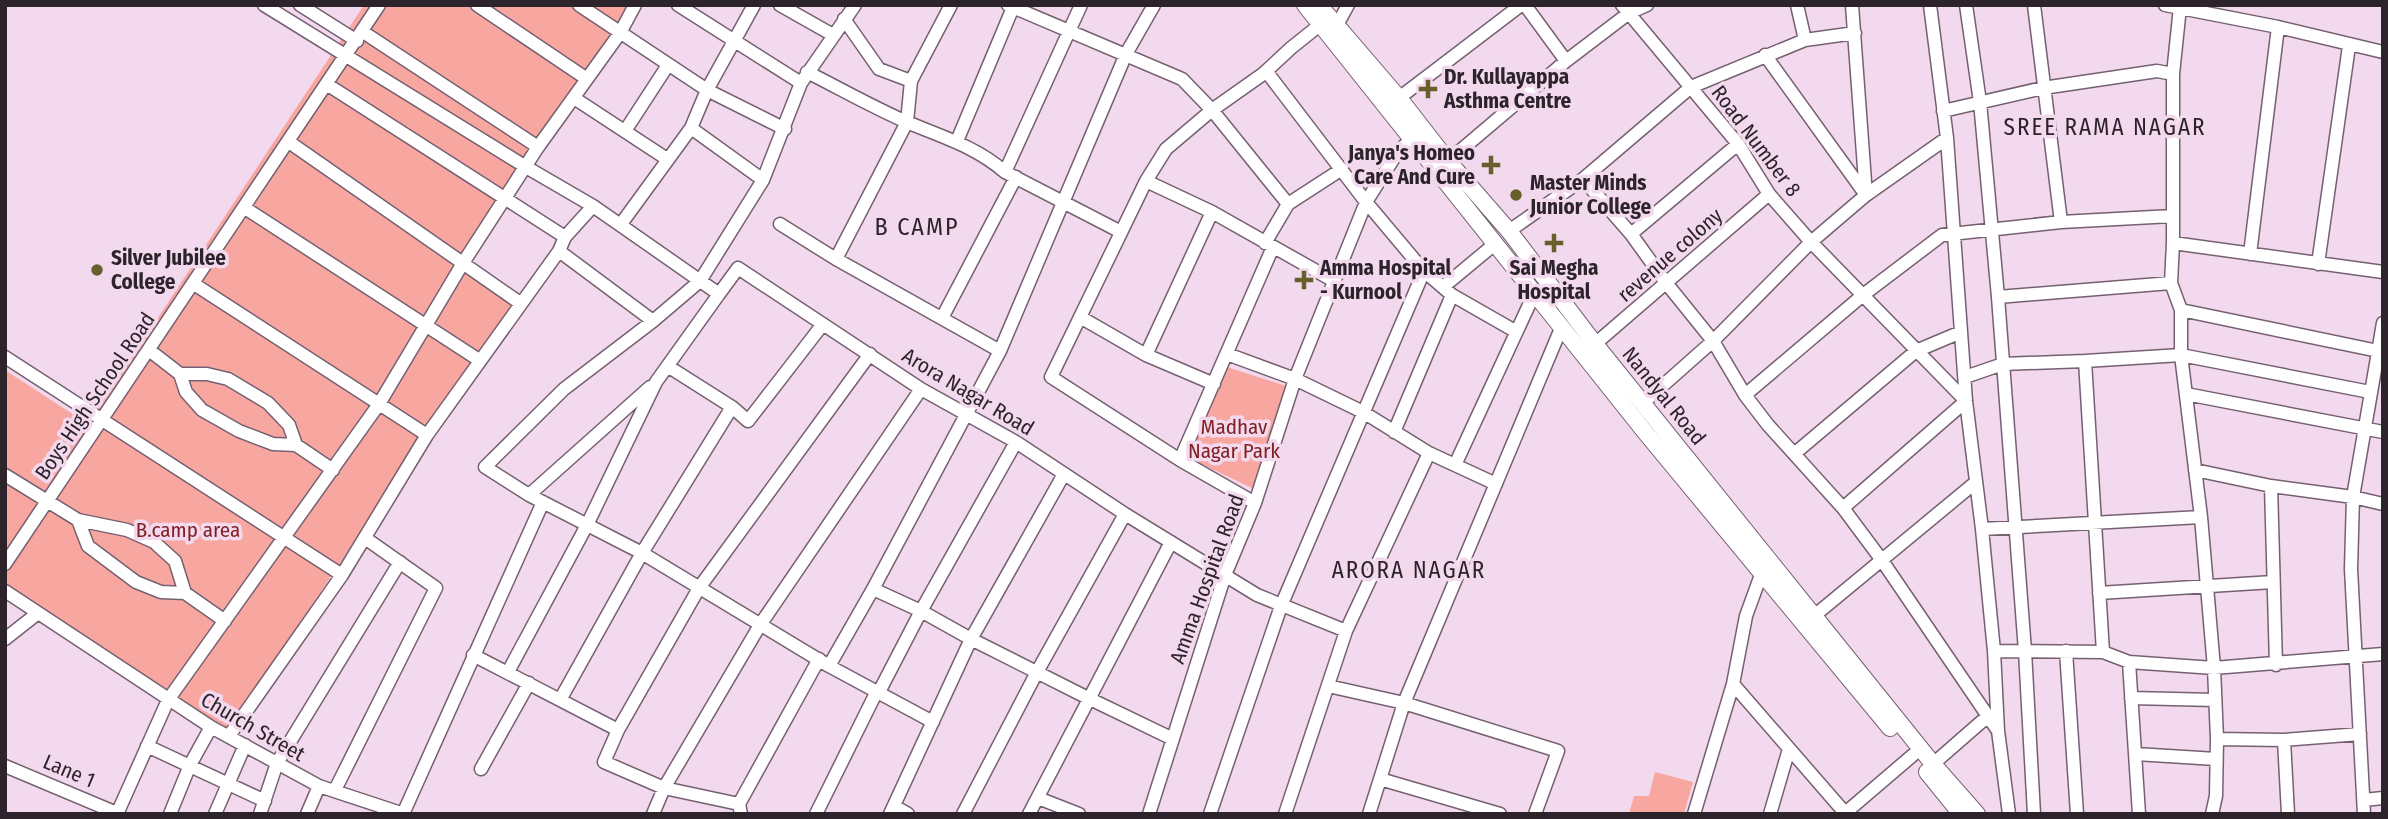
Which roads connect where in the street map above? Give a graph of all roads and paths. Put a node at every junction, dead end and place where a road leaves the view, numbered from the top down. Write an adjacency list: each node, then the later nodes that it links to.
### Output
1 (264, 5): 42 (street)
2 (300, 5): 35 (street)
3 (379, 5): 35 (street, Boys High School Road)
4 (477, 5): 48 (street)
5 (579, 5): 32 (street)
6 (635, 5): 32 (street)
7 (678, 5): 37 (street)
8 (754, 5): 37 (street)
9 (780, 5): 34 (street)
10 (855, 5): 28 (street)
11 (951, 5): 49 (street)
12 (1081, 5): 31 (street)
13 (1154, 5): 40 (street)
14 (1305, 5): 29 (main road, Nandyal Road)
15 (1319, 5): 29 (main road, Nandyal Road)
16 (1348, 5): 29 (street)
17 (1523, 5): 43 (street); 55 (street)
18 (1647, 5): 27 (street)
19 (1797, 5): 36 (street)
20 (1852, 5): 33 (street)
21 (1930, 5): 58 (street)
22 (1966, 5): 56 (street)
23 (2034, 5): 52 (street)
24 (2165, 5): 26 (street)
25 (1012, 6): 31 (street); 65 (street)
26 (2180, 7): 30 (street); 46 (street)
27 (1625, 9): 43 (street); 51 (street, Road Number 8)
28 (844, 19): 34 (street); 49 (street)
29 (1328, 25): 45 (street); 55 (main road, Nandyal Road); 63 (main road, Nandyal Road)
30 (2278, 27): 38 (street); 101 (street)
31 (1070, 31): 40 (street); 73 (street)
32 (620, 33): 44 (street); 48 (street)
33 (1855, 33): 36 (street); 78 (street)
34 (833, 35): 47 (street)
35 (360, 36): 42 (street, Boys High School Road); 68 (street)
36 (1805, 40): 41 (street)
37 (735, 42): 47 (street); 53 (street)
38 (2349, 46): 39 (street); 104 (street)
39 (2383, 52)
40 (1126, 54): 57 (street); 80 (street)
41 (1765, 55): 51 (street); 78 (street)
42 (345, 57): 50 (street, Boys High School Road); 71 (street)
43 (1566, 61): 70 (street)
44 (668, 65): 53 (street); 62 (street)
45 (1266, 71): 57 (street); 72 (street)
46 (2173, 74): 52 (street); 86 (street)
47 (804, 78): 59 (street); 61 (street)
48 (587, 79): 54 (street)
49 (911, 80): 59 (street)
50 (328, 85): 66 (street, Boys High School Road); 79 (street)
51 (1691, 87): 67 (street, Road Number 8); 74 (street)
52 (2043, 89): 56 (street); 87 (street)
53 (707, 90): 60 (street); 61 (street)
54 (574, 98): 62 (street); 68 (street)
55 (1399, 98): 63 (main road, Nandyal Road)
56 (1980, 102): 58 (street); 90 (street)
57 (1212, 110): 76 (street); 82 (street)
58 (1943, 111): 64 (street)
59 (907, 122): 65 (street); 102 (street)
60 (691, 128): 69 (street); 75 (street)
61 (785, 129): 75 (street)
62 (625, 131): 69 (street)
63 (1418, 134): 70 (main road, Nandyal Road); 81 (street); 97 (main road, Nandyal Road)
64 (1947, 138): 78 (street); 94 (street)
65 (957, 141): 73 (street)
66 (289, 142): 84 (street, Boys High School Road); 103 (street)
67 (1738, 144): 77 (street, Road Number 8); 93 (street)
68 (538, 147): 71 (street)
69 (667, 159): 88 (street)
70 (1448, 160): 91 (main road, Nandyal Road)
71 (526, 167): 79 (street); 83 (street)
72 (1342, 169): 81 (street); 82 (street)
73 (1010, 175): 80 (street); 120 (street)
74 (1583, 179): 91 (street); 93 (street)
75 (763, 180): 107 (street)
76 (1146, 181): 85 (street); 92 (street)
77 (1769, 194): 96 (street, Road Number 8); 111 (street, revenue colony)
78 (1866, 195): 96 (street)
79 (505, 199): 95 (street); 103 (street)
80 (1062, 201): 92 (street); 131 (street)
81 (1366, 202): 105 (street); 108 (street, Amma Hospital Road)
82 (1287, 204): 99 (street)
83 (593, 206): 88 (street); 95 (street)
84 (245, 208): 110 (street, Boys High School Road); 125 (street)
85 (1212, 212): 99 (street); 136 (street)
86 (2172, 216): 87 (street); 98 (street)
87 (2061, 222): 90 (street)
88 (621, 224): 107 (street)
89 (780, 224): 102 (street)
90 (1992, 229): 94 (street); 116 (street)
91 (1509, 231): 129 (main road, Nandyal Road)
92 (1121, 232): 119 (street)
93 (1631, 233): 111 (street)
94 (1953, 233): 115 (street); 127 (street)
95 (565, 237): 100 (street)
96 (1811, 242): 115 (street, Road Number 8); 128 (street)
97 (1496, 243): 112 (street); 113 (main road, Nandyal Road)
98 (2173, 243): 101 (street); 109 (street)
99 (1269, 245): 108 (street); 135 (street)
100 (559, 251): 117 (street); 121 (street)
101 (2250, 254): 104 (street)
102 (836, 259): 120 (street)
103 (463, 263): 117 (street); 125 (street)
104 (2318, 264): 106 (street)
105 (1424, 271): 112 (street); 156 (street)
106 (2383, 272)
107 (700, 281): 114 (street); 121 (street)
108 (1334, 281): 145 (street, Amma Hospital Road)
109 (2171, 283): 116 (street); 118 (street)
110 (194, 284): 130 (street, Boys High School Road); 154 (street)
111 (1667, 284): 128 (street); 129 (street, revenue colony)
112 (1448, 291): 126 (street); 160 (street)
113 (1535, 292): 124 (main road, Nandyal Road); 126 (street)
114 (719, 295): 123 (street, Arora Nagar Road); 142 (street)
115 (1863, 295): 132 (street, Road Number 8); 151 (street)
116 (1998, 297): 141 (street)
117 (520, 303): 139 (street)
118 (2181, 310): 133 (street); 137 (street)
119 (1080, 317): 136 (street); 167 (street)
120 (942, 318): 131 (street)
121 (653, 321): 176 (street)
122 (2383, 323): 133 (street)
123 (823, 324): 134 (street, Arora Nagar Road); 155 (street)
124 (1562, 326): 174 (street); 197 (main road, Nandyal Road)
125 (427, 327): 139 (street); 154 (street)
126 (1515, 331): 168 (street)
127 (1961, 332): 132 (street); 144 (street)
128 (1713, 341): 151 (street); 153 (street)
129 (1595, 344): 153 (main road, Nandyal Road)
130 (149, 350): 143 (street); 158 (street, Boys High School Road)
131 (1000, 351): 157 (street)
132 (1916, 351): 152 (street, Road Number 8); 166 (street)
133 (2380, 352): 149 (street)
134 (870, 354): 148 (street, Arora Nagar Road); 202 (street)
135 (1227, 354): 145 (street); 147 (street)
136 (1146, 355): 147 (street)
137 (2182, 355): 140 (street); 149 (street); 150 (street)
138 (5, 357): 158 (street)
139 (479, 360): 162 (street)
140 (2085, 361): 141 (street); 186 (street)
141 (2003, 364): 144 (street); 188 (street)
142 (669, 367): 146 (street); 155 (street)
143 (180, 374): 164 (street); 164 (street)
144 (1965, 377): 152 (street)
145 (1296, 379): 156 (street); 180 (street, Amma Hospital Road)
146 (656, 382): 176 (street); 187 (street)
147 (1214, 384): 167 (street)
148 (922, 389): 157 (street, Arora Nagar Road); 212 (street)
149 (2370, 392): 159 (street)
150 (2186, 394): 159 (street); 170 (street)
151 (1745, 395): 166 (street)
152 (1966, 401): 173 (street); 182 (street)
153 (1643, 403): 210 (main road, Nandyal Road)
154 (379, 404): 162 (street); 169 (street)
155 (732, 407): 193 (street)
156 (1363, 412): 160 (street); 207 (street)
157 (968, 413): 163 (street, Arora Nagar Road); 203 (street)
158 (102, 420): 179 (street, Boys High School Road); 190 (street)
159 (2364, 428): 161 (street); 177 (street)
160 (1394, 432): 165 (street)
161 (2383, 432)
162 (427, 435): 191 (street)
163 (1016, 442): 171 (street, Arora Nagar Road); 208 (street)
164 (296, 445): 169 (street)
165 (1429, 453): 168 (street); 213 (street)
166 (1794, 454): 182 (street)
167 (1180, 460): 180 (street)
168 (1455, 465): 174 (street)
169 (333, 470): 190 (street)
170 (2195, 470): 175 (street); 184 (street)
171 (1064, 474): 183 (street, Arora Nagar Road); 215 (street)
172 (5, 475): 179 (street)
173 (1976, 482): 189 (street); 194 (street)
174 (1496, 484): 238 (street)
175 (2271, 486): 177 (street); 200 (street)
176 (529, 495): 178 (street)
177 (2353, 497): 181 (street); 222 (street)
178 (543, 502): 187 (street); 221 (street)
179 (47, 503): 185 (street); 196 (street, Boys High School Road)
180 (1255, 503): 199 (street, Amma Hospital Road)
181 (2383, 504)
182 (1843, 508): 194 (street)
183 (1125, 514): 192 (street, Arora Nagar Road); 228 (street)
184 (2201, 517): 186 (street); 201 (street)
185 (78, 520): 205 (street); 205 (street)
186 (2095, 524): 188 (street); 206 (street)
187 (587, 525): 193 (street); 227 (street)
188 (2015, 528): 189 (street); 217 (street)
189 (1982, 529): 216 (street)
190 (285, 538): 198 (street); 211 (street)
191 (365, 538): 195 (street); 198 (street)
192 (1171, 542): 199 (street, Arora Nagar Road); 233 (street)
193 (642, 553): 202 (street); 236 (street)
194 (1881, 559): 210 (street); 239 (street)
195 (400, 562): 255 (street); 264 (street)
196 (5, 564)
197 (1762, 572): 230 (street); 253 (main road, Nandyal Road)
198 (342, 575): 245 (street)
199 (1225, 575): 207 (street, Arora Nagar Road); 246 (street, Amma Hospital Road)
200 (2273, 582): 201 (street); 225 (street)
201 (2207, 586): 206 (street); 226 (street)
202 (699, 588): 212 (street); 242 (street)
203 (873, 589): 208 (street); 223 (street)
204 (5, 591): 209 (street, Church Street)
205 (185, 593): 211 (street)
206 (2099, 593): 219 (street)
207 (1281, 606): 213 (street, Arora Nagar Road); 287 (street)
208 (921, 611): 215 (street); 232 (street)
209 (38, 613): 214 (street); 235 (street, Church Street)
210 (1814, 616): 256 (main road, Nandyal Road)
211 (225, 621): 235 (street)
212 (760, 625): 223 (street); 263 (street)
213 (1346, 631): 231 (street)
214 (5, 639)
215 (971, 639): 228 (street); 240 (street)
216 (1994, 651): 217 (street); 243 (street)
217 (2025, 651): 218 (street); 272 (street)
218 (2066, 651): 219 (street); 298 (street)
219 (2103, 652): 224 (street)
220 (2383, 654): 222 (street)
221 (473, 655): 227 (street); 279 (street)
222 (2355, 656): 225 (street); 244 (street)
223 (824, 662): 232 (street); 270 (street)
224 (2129, 662): 226 (street); 234 (street)
225 (2276, 664): 226 (street)
226 (2214, 668): 237 (street)
227 (508, 672): 229 (street)
228 (1037, 672): 233 (street); 283 (street)
229 (529, 683): 236 (street); 259 (street)
230 (1732, 684): 251 (street); 293 (street)
231 (1328, 686): 238 (street); 288 (street)
232 (878, 691): 240 (street); 281 (street)
233 (1088, 698): 246 (street); 265 (street)
234 (2131, 698): 237 (street); 252 (street)
235 (168, 700): 241 (street, Church Street); 250 (street)
236 (560, 700): 242 (street)
237 (2215, 701): 247 (street)
238 (1404, 703): 260 (street); 292 (street)
239 (1988, 716): 243 (street); 256 (street)
240 (933, 722): 271 (street)
241 (211, 727): 245 (street, Church Street); 257 (street)
242 (618, 730): 263 (street)
243 (1998, 732): 297 (street)
244 (2360, 734): 248 (street); 267 (street)
245 (229, 736): 249 (street, Church Street)
246 (1173, 738): 286 (street, Amma Hospital Road)
247 (2217, 739): 248 (street); 254 (street)
248 (2284, 740): 301 (street)
249 (245, 745): 255 (street, Church Street); 261 (street)
250 (147, 746): 257 (street); 273 (street)
251 (1788, 749): 274 (street); 294 (street)
252 (2136, 754): 254 (street); 299 (street)
253 (1913, 755): 274 (street); 295 (main road, Nandyal Road)
254 (2217, 759): 300 (street)
255 (277, 763): 262 (street, Church Street); 268 (street)
256 (1933, 764): 296 (main road, Nandyal Road)
257 (190, 765): 261 (street); 275 (street)
258 (5, 766): 273 (street, Lane 1)
259 (481, 769)
260 (1380, 779): 269 (street); 289 (street)
261 (227, 784): 268 (street); 276 (street)
262 (319, 786): 264 (street, Church Street); 278 (street)
263 (664, 788): 270 (street); 280 (street)
264 (335, 790): 279 (street, Church Street)
265 (1038, 798): 284 (street); 285 (street)
266 (2383, 798): 267 (street)
267 (2364, 800): 302 (street)
268 (265, 801): 277 (street)
269 (1454, 801): 290 (street); 291 (street)
270 (740, 809)
271 (892, 810): 282 (street)
272 (2037, 812)
273 (117, 813)
274 (1845, 813)
275 (170, 814)
276 (215, 814)
277 (260, 814)
278 (307, 814)
279 (403, 814)
280 (653, 814)
281 (816, 814)
282 (908, 814)
283 (963, 814)
284 (1029, 814)
285 (1079, 814)
286 (1149, 814)
287 (1210, 814)
288 (1285, 814)
289 (1369, 814)
290 (1450, 814)
291 (1500, 814)
292 (1535, 814)
293 (1694, 814)
294 (1770, 814)
295 (1961, 814)
296 (1977, 814)
297 (2009, 814)
298 (2077, 814)
299 (2139, 814)
300 (2212, 814)
301 (2288, 814)
302 (2364, 814)

